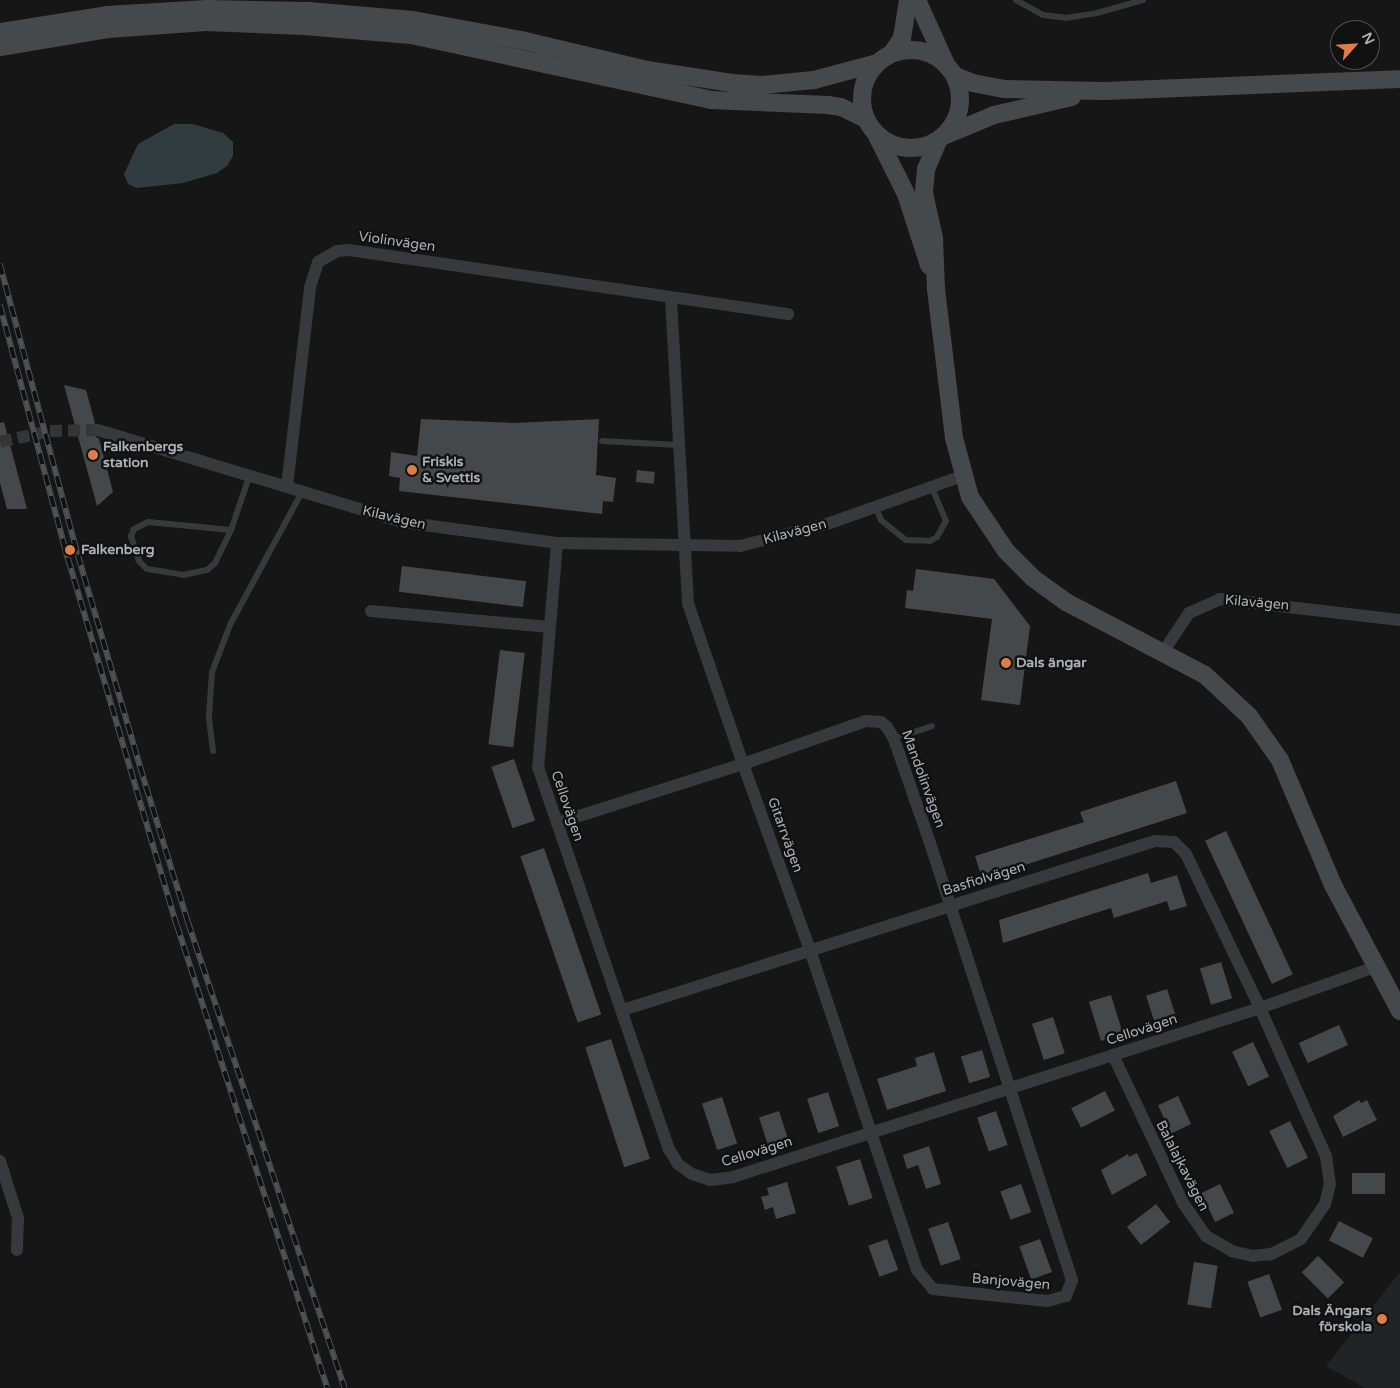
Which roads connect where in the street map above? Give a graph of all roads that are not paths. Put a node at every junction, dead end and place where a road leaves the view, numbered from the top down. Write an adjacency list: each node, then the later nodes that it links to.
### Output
1 (908, 0): 7 (main road)
2 (917, 0): 9 (main road)
3 (1016, 0): 4 (lane)
4 (1143, 0)
5 (0, 32): 8 (main road)
6 (0, 47): 12 (main road)
7 (892, 54): 8 (main road); 9 (main road)
8 (877, 63): 12 (main road)
9 (950, 69): 11 (main road); 13 (main road)
10 (1400, 79): 11 (main road)
11 (1104, 91): 13 (main road)
12 (871, 126): 13 (main road); 14 (main road)
13 (941, 139): 14 (main road)
14 (936, 289): 20 (main road)
15 (671, 297): 16 (street, Violinvägen); 19 (street); 22 (street, Violinvägen)
16 (788, 314)
17 (98, 430): 21 (street, Kilavägen)
18 (602, 440): 19 (lane)
19 (678, 445): 28 (street)
20 (962, 476): 23 (street, Kilavägen); 32 (main road)
21 (249, 477): 22 (street, Kilavägen); 26 (lane)
22 (287, 487): 24 (street, Kilavägen)
23 (932, 488): 25 (street, Kilavägen); 25 (lane)
24 (302, 492): 27 (street, Kilavägen); 35 (lane)
25 (876, 508): 28 (street, Kilavägen)
26 (231, 530): 26 (lane)
27 (556, 543): 28 (street, Kilavägen); 31 (street, Cellovägen)
28 (683, 546): 36 (street, Gitarrvägen)
29 (371, 611): 31 (street)
30 (1400, 620): 32 (street, Kilavägen)
31 (549, 627): 37 (street, Cellovägen)
32 (1163, 652): 40 (main road)
33 (932, 726): 34 (lane)
34 (894, 739): 36 (street, Mandolinvägen); 38 (street, Mandolinvägen)
35 (213, 751)
36 (743, 764): 37 (street, Mandolinvägen); 39 (street, Gitarrvägen)
37 (557, 823): 42 (street, Cellovägen)
38 (950, 906): 39 (street, Basfiolvägen); 41 (street, Basfiolvägen); 45 (street, Mandolinvägen)
39 (810, 950): 42 (street, Basfiolvägen); 46 (street, Gitarrvägen)
40 (1375, 967): 41 (street, Cellovägen); 43 (main road)
41 (1260, 1008): 44 (street, Cellovägen); 44 (street, Balalajkavägen)
42 (624, 1010): 46 (street, Cellovägen)
43 (1400, 1011)
44 (1113, 1055): 45 (street, Cellovägen)
45 (1009, 1088): 46 (street, Cellovägen); 46 (street, Banjovägen)
46 (871, 1131)
47 (0, 1160): 48 (street)
48 (17, 1250)

